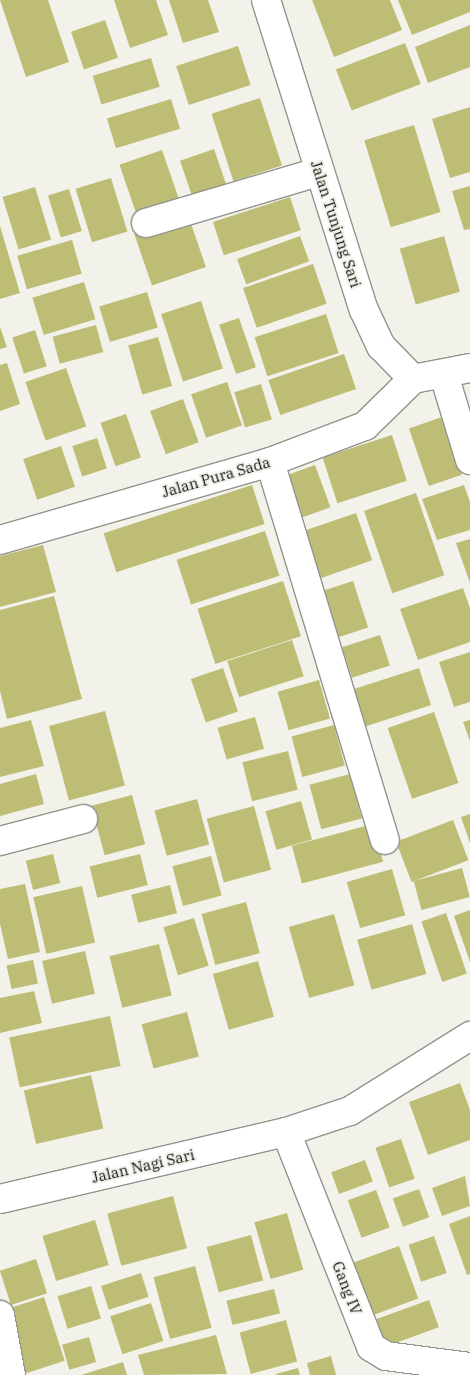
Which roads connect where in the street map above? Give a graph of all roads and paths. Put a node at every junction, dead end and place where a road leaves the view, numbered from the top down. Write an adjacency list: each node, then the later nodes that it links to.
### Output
1 (266, 0): 2 (street, Jalan Tunjung Sari)
2 (318, 172): 3 (street); 6 (street, Jalan Tunjung Sari)
3 (146, 222)
4 (470, 368): 5 (street)
5 (444, 375): 6 (street); 7 (street)
6 (413, 379): 8 (street, Jalan Pura Sada)
7 (470, 460)
8 (270, 462): 9 (street, Jalan Pura Sada); 11 (street)
9 (0, 540)
10 (83, 819): 12 (street)
11 (386, 840)
12 (0, 841)
13 (470, 1036): 14 (street, Jalan Nagi Sari)
14 (286, 1132): 15 (street, Jalan Nagi Sari); 17 (street, Gang IV)
15 (0, 1199)
16 (0, 1315): 18 (street)
17 (470, 1366)
18 (11, 1375)

